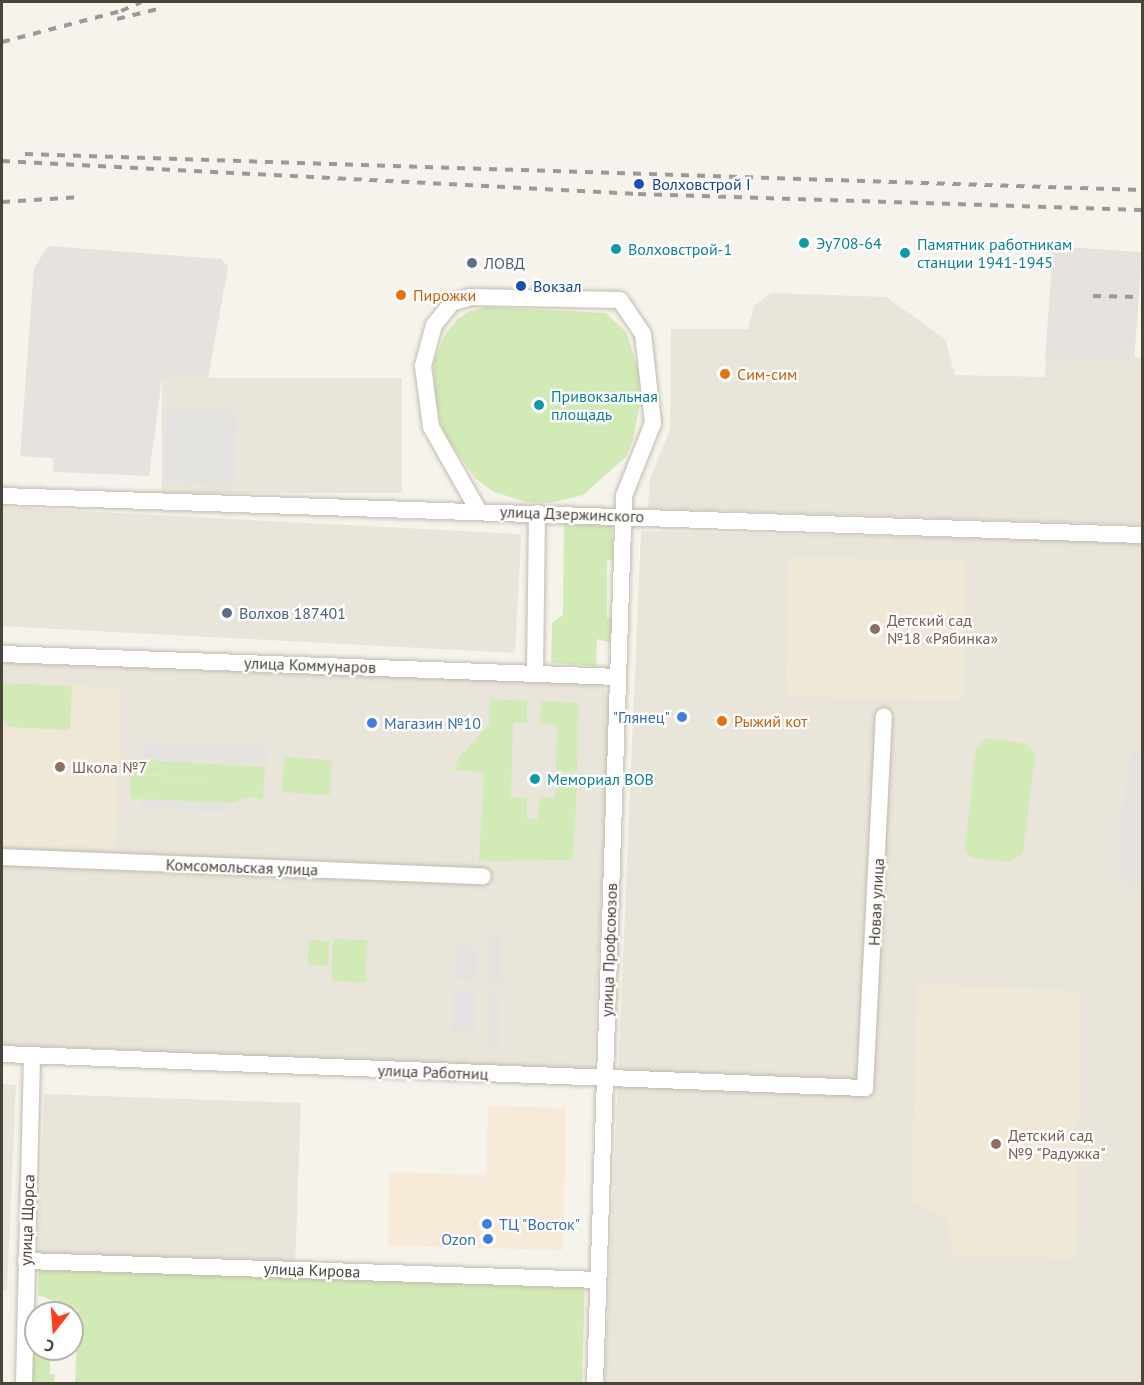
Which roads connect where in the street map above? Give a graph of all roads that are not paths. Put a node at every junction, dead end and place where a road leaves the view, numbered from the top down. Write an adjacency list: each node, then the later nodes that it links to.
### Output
1 (2, 496): 2 (street, улица Дзержинского)
2 (478, 510): 3 (street, улица Дзержинского); 4 (street)
3 (537, 513): 4 (street, улица Дзержинского); 7 (street)
4 (623, 517): 5 (street, улица Дзержинского); 8 (street, улица Профсоюзов)
5 (1143, 535)
6 (2, 654): 7 (street, улица Коммунаров)
7 (535, 674): 8 (street, улица Коммунаров)
8 (618, 677): 14 (street, улица Профсоюзов)
9 (884, 716): 15 (street, Новая улица)
10 (2, 857): 11 (street, Комсомольская улица)
11 (483, 876)
12 (2, 1054): 13 (street, улица Работниц)
13 (32, 1056): 14 (street, улица Работниц); 16 (street, улица Щорса)
14 (605, 1079): 15 (street, улица Работниц); 17 (street, улица Профсоюзов)
15 (865, 1088)
16 (26, 1261): 17 (street, улица Кирова); 18 (street, улица Щорса)
17 (598, 1280): 19 (street, улица Профсоюзов)
18 (24, 1383)
19 (595, 1383)

